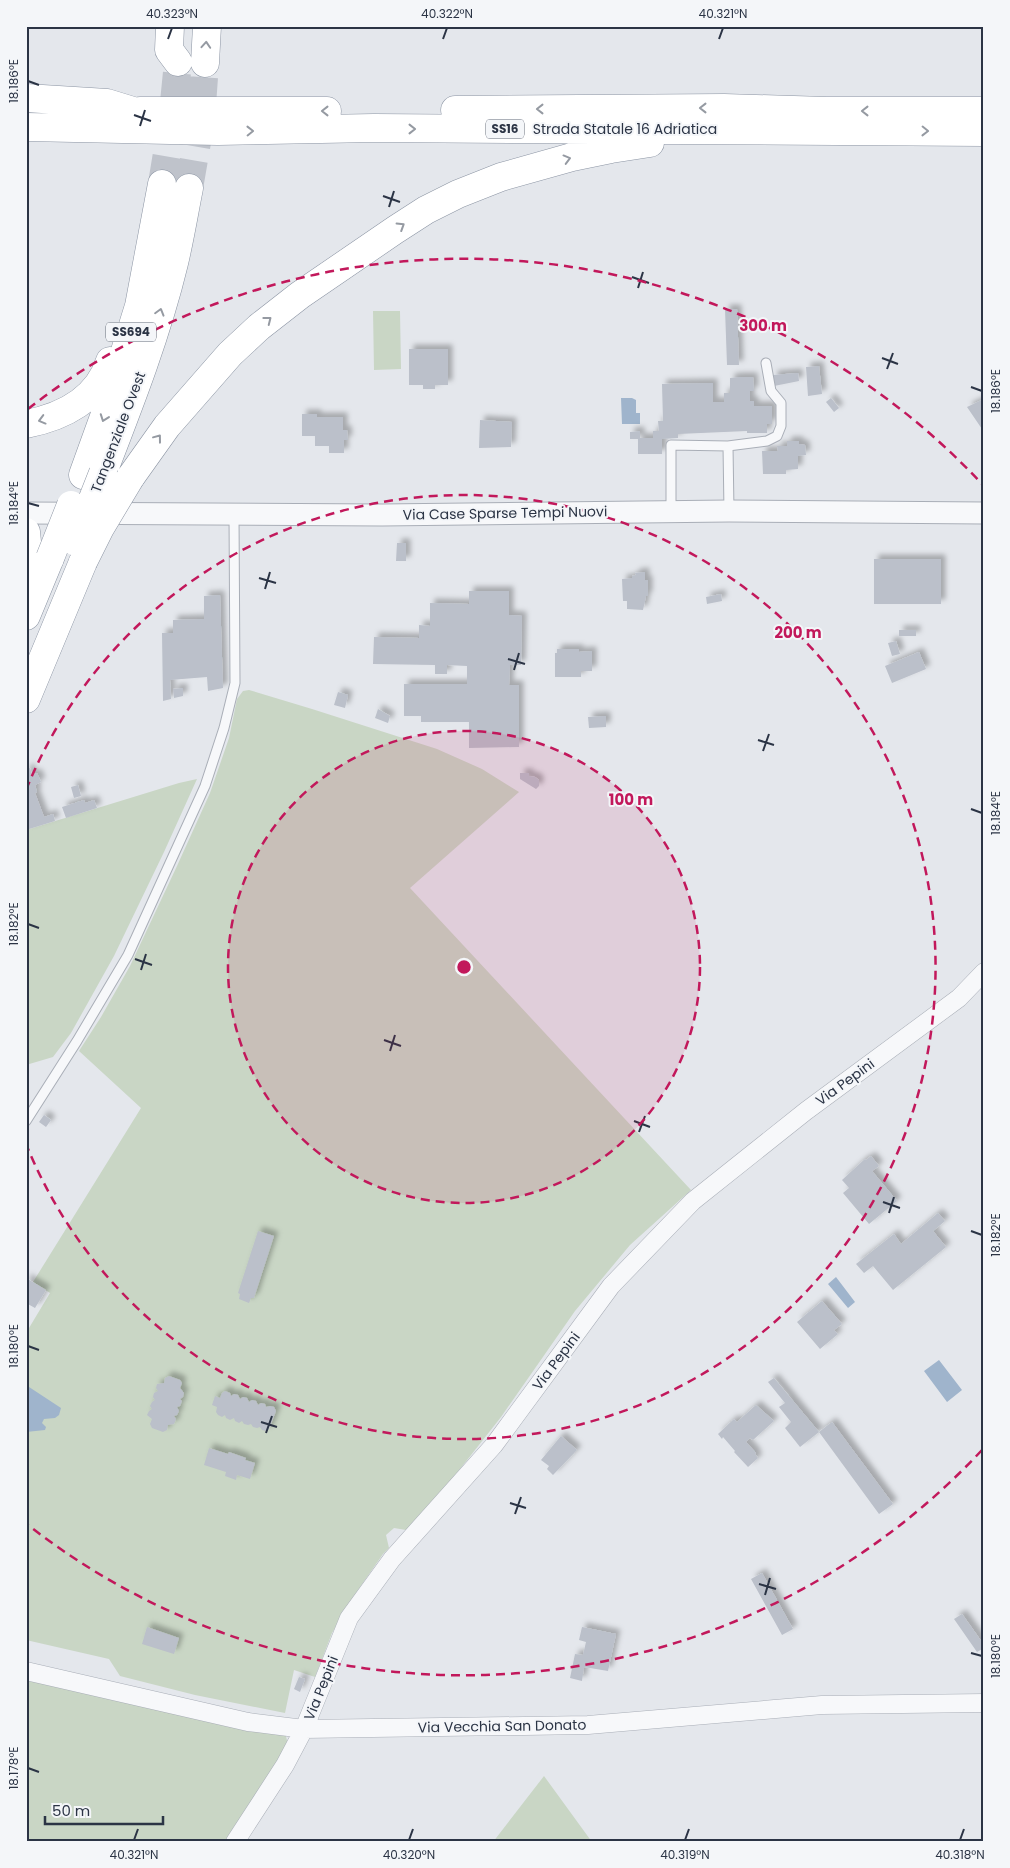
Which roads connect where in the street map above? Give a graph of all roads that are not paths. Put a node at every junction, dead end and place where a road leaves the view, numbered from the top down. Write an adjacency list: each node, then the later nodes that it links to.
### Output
1 (170, 26): 2 (highway)
2 (180, 26)
3 (207, 26): 4 (highway, one-way to 3)
4 (205, 63)
5 (26, 98): 7 (highway)
6 (26, 109): 7 (highway, Strada Statale 16 Adriatica / SS16)
7 (133, 111): 8 (highway, Strada Statale 16 Adriatica / SS16, one-way to 7)
8 (984, 111)
9 (26, 127): 11 (highway, Strada Statale 16 Adriatica / SS16)
10 (881, 130): 11 (highway, Strada Statale 16 Adriatica / SS16, one-way to 10); 12 (highway, Strada Statale 16 Adriatica / SS16, one-way to 12); 25 (highway, one-way to 10, bridge)
11 (218, 132): 13 (highway)
12 (984, 132)
13 (26, 140)
14 (170, 193): 16 (highway, one-way to 16); 18 (highway, Tangenziale Ovest / SS694, one-way to 18); 18 (highway, Tangenziale Ovest / SS694, one-way to 14)
15 (766, 363): 17 (lane)
16 (26, 424)
17 (728, 446): 19 (lane); 20 (lane)
18 (93, 474): 25 (highway, Tangenziale Ovest / SS694, bridge)
19 (729, 511): 20 (street, Via Case Sparse Tempi Nuovi); 23 (street, Via Case Sparse Tempi Nuovi)
20 (671, 512): 22 (street, Via Case Sparse Tempi Nuovi)
21 (26, 513): 22 (street, Via Case Sparse Tempi Nuovi)
22 (234, 513): 30 (lane)
23 (984, 513)
24 (26, 532): 25 (highway)
25 (52, 564): 26 (highway, Tangenziale Ovest / SS694); 27 (highway, Tangenziale Ovest / SS694); 28 (highway)
26 (26, 616)
27 (26, 669)
28 (26, 699)
29 (984, 972): 33 (street, Via Pepini)
30 (26, 1121)
31 (26, 1671): 33 (street, Via Vecchia San Donato)
32 (984, 1703): 33 (street, Via Vecchia San Donato)
33 (304, 1729): 34 (street, Via Pepini)
34 (235, 1842)

